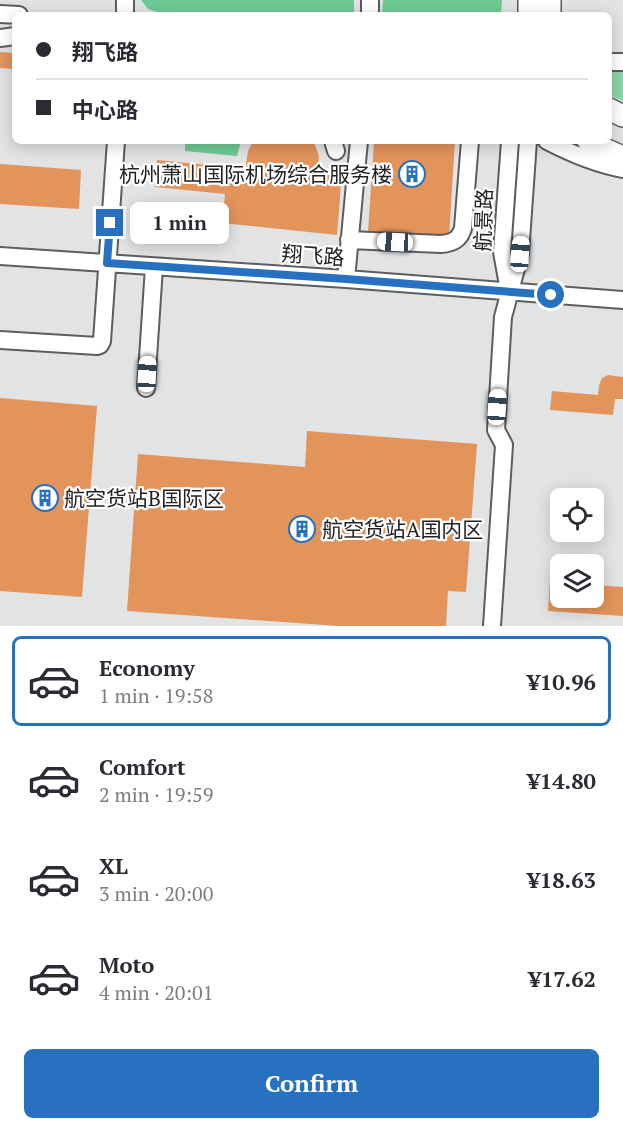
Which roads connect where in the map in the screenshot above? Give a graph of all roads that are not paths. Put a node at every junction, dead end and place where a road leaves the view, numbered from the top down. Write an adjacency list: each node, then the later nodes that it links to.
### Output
1 (116, 144): 14 (street)
2 (359, 144): 12 (street)
3 (469, 144): 12 (street)
4 (510, 144): 17 (street, 航景路)
5 (528, 144): 17 (street, 航景路)
6 (553, 144): 11 (street)
7 (594, 144): 10 (main road)
8 (603, 144): 9 (main road)
9 (623, 148)
10 (623, 157)
11 (623, 169)
12 (350, 240): 16 (street)
13 (0, 256): 14 (street, 翔飞路)
14 (107, 263): 15 (street, 翔飞路); 19 (street)
15 (154, 267): 16 (street, 翔飞路); 20 (street)
16 (346, 279): 17 (street, 翔飞路)
17 (509, 292): 18 (street, 翔飞路); 21 (street)
18 (623, 300)
19 (0, 340)
20 (146, 388)
21 (492, 626)

